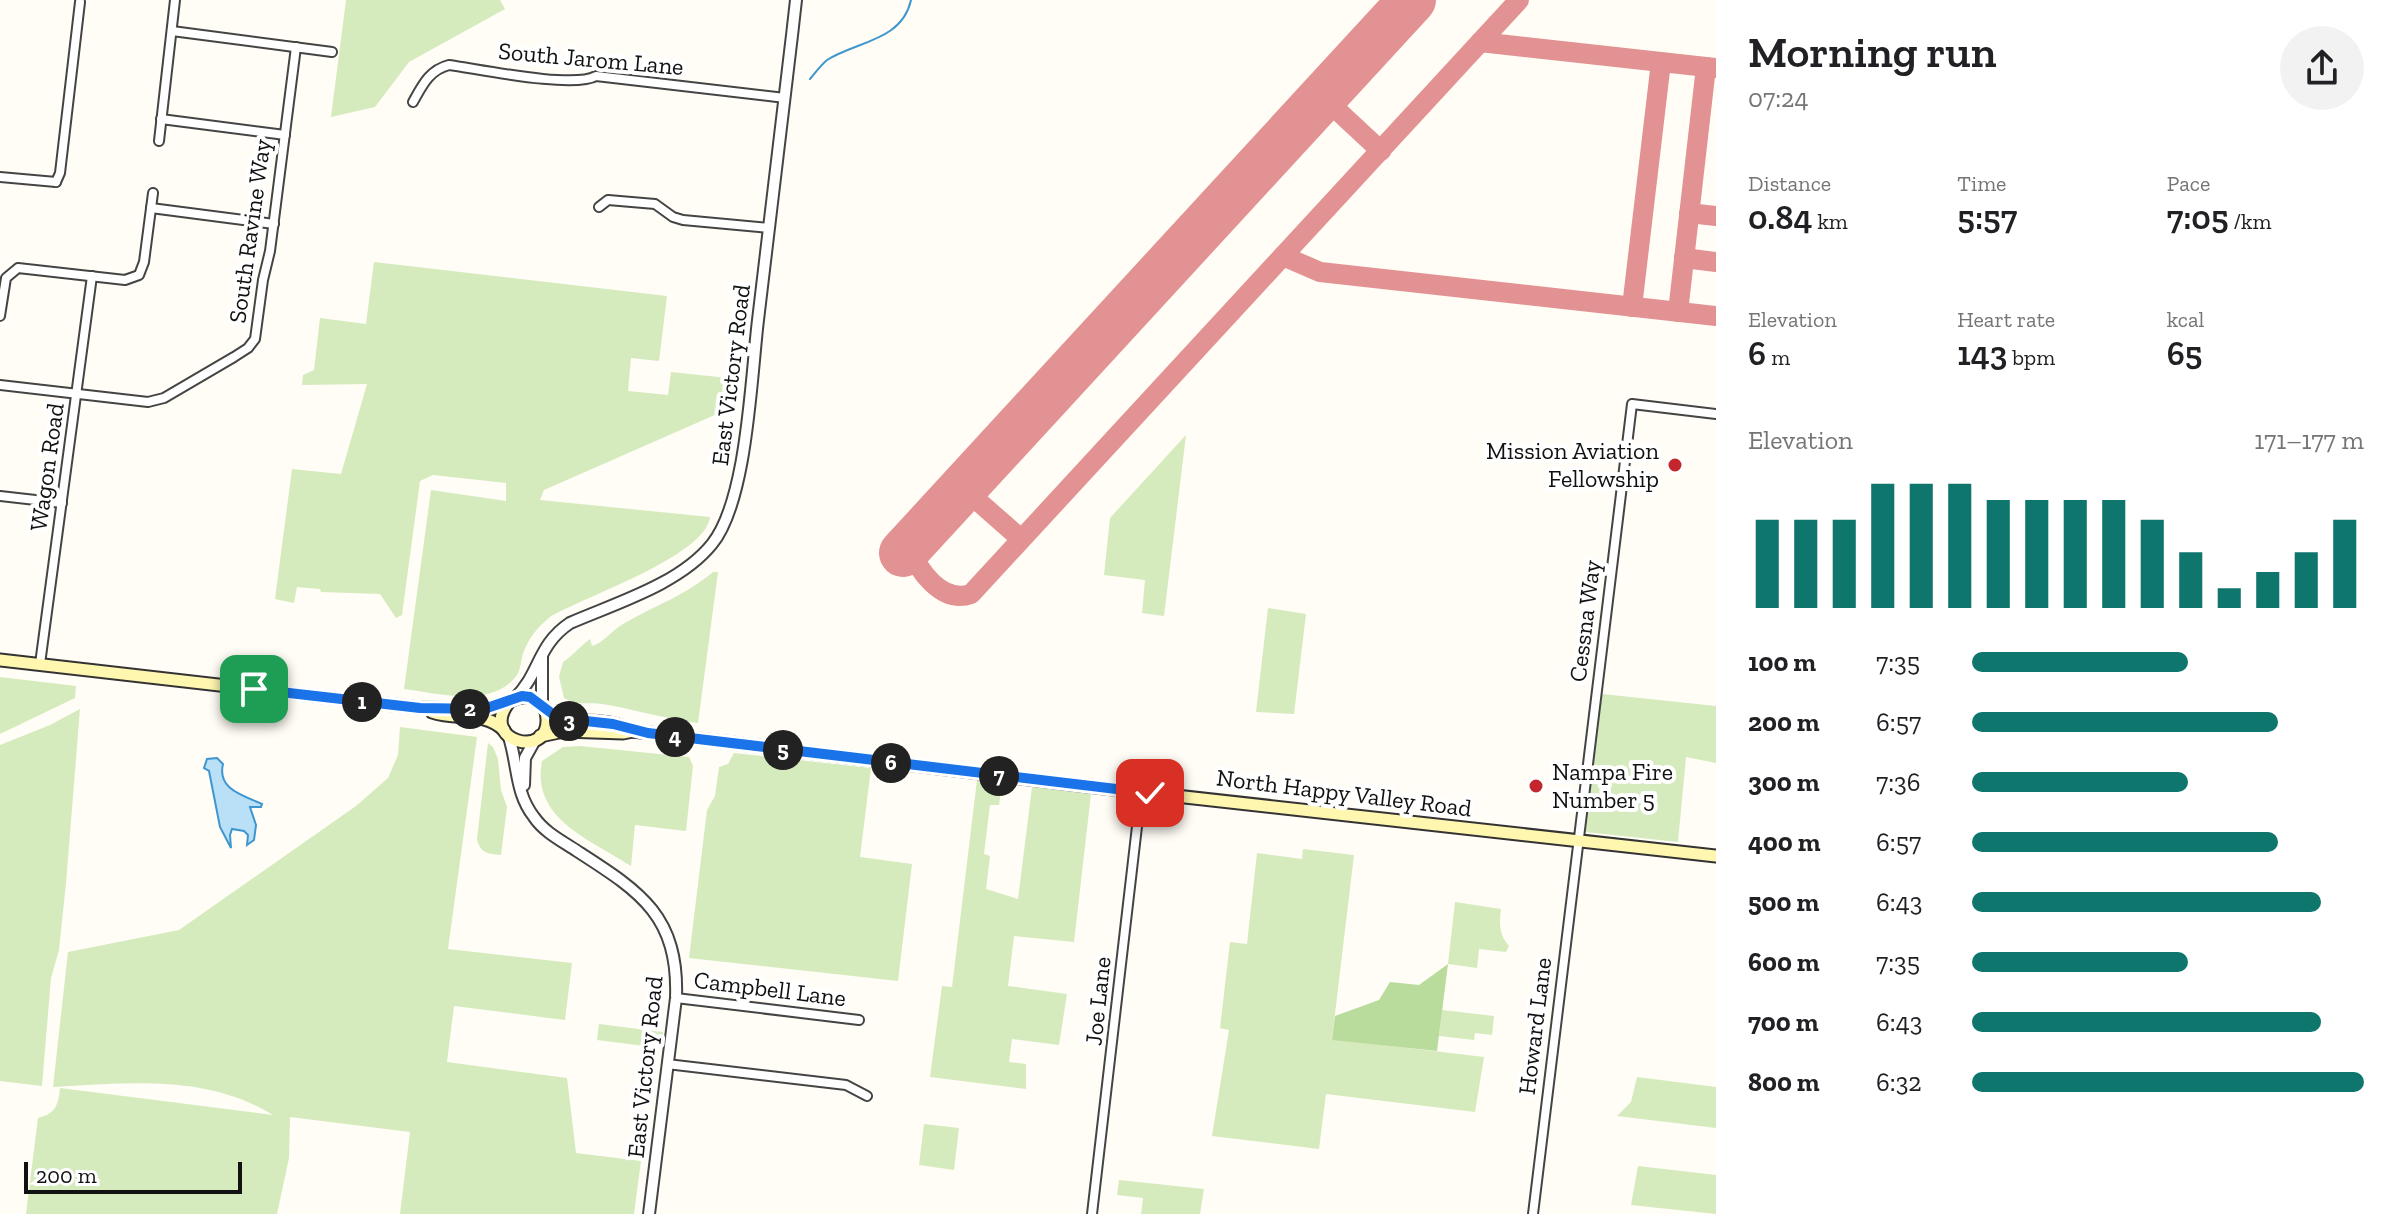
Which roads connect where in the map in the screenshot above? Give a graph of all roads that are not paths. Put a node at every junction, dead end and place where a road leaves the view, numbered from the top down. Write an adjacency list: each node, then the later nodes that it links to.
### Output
1 (175, 0): 4 (street)
2 (796, 0): 7 (street, East Victory Road)
3 (79, 1): 12 (street)
4 (172, 31): 5 (street); 9 (street)
5 (296, 47): 6 (street); 10 (street, South Ravine Way)
6 (332, 52)
7 (785, 98): 8 (street, South Jarom Lane); 17 (street, East Victory Road)
8 (413, 102)
9 (161, 119): 10 (street); 11 (street)
10 (285, 135): 16 (street, South Ravine Way)
11 (159, 141)
12 (0, 177)
13 (153, 193): 15 (street)
14 (599, 207): 17 (street)
15 (151, 208): 16 (street); 18 (street)
16 (274, 224): 21 (street, South Ravine Way)
17 (769, 228): 25 (street, East Victory Road)
18 (92, 276): 19 (street); 21 (street, Wagon Road)
19 (0, 316)
20 (0, 385): 21 (street, South Ravine Way)
21 (77, 394): 24 (street, Wagon Road)
22 (1716, 414): 36 (street, Cessna Way)
23 (0, 496): 24 (street)
24 (62, 503): 27 (street, Wagon Road)
25 (542, 654): 28 (street, East Victory Road); 30 (street)
26 (0, 660): 27 (main road)
27 (40, 664): 29 (main road)
28 (512, 700): 29 (main road); 30 (main road); 32 (main road)
29 (420, 708): 32 (main road)
30 (544, 708): 31 (main road, North Happy Valley Road); 33 (main road)
31 (633, 731): 33 (main road, North Happy Valley Road); 34 (main road, North Happy Valley Road)
32 (506, 734): 33 (main road); 35 (street, East Victory Road)
33 (538, 738): 35 (street)
34 (1141, 792): 36 (main road, North Happy Valley Road); 43 (street, Joe Lane)
35 (524, 799): 38 (street, East Victory Road)
36 (1577, 843): 37 (main road, North Happy Valley Road); 44 (street, Howard Lane)
37 (1716, 856)
38 (676, 998): 39 (street, Campbell Lane); 40 (street, East Victory Road)
39 (859, 1020)
40 (667, 1064): 41 (street); 42 (street, East Victory Road)
41 (867, 1096)
42 (649, 1214)
43 (1092, 1214)
44 (1533, 1214)

